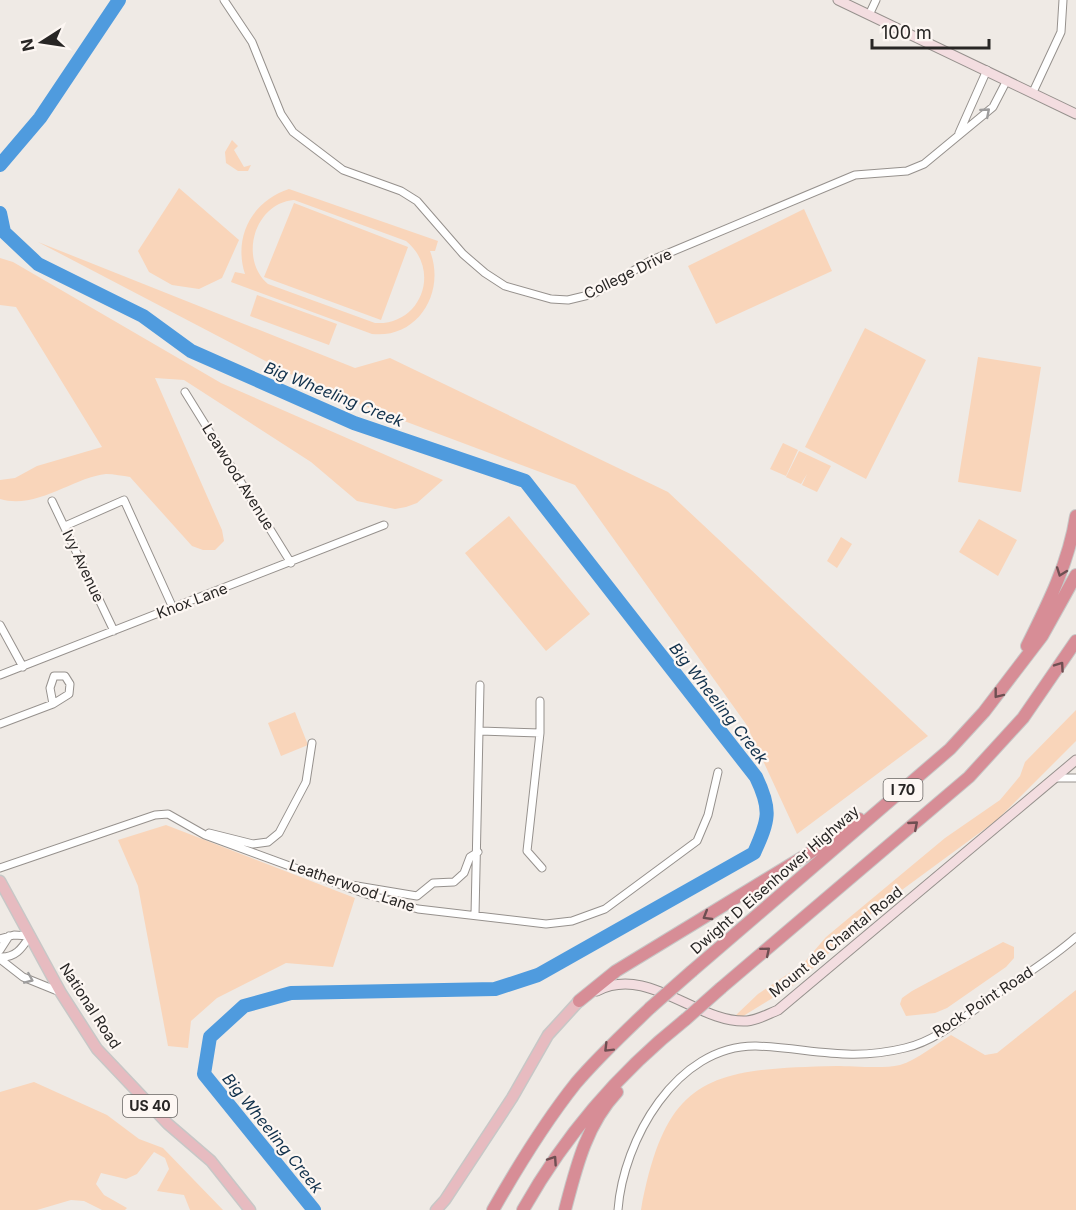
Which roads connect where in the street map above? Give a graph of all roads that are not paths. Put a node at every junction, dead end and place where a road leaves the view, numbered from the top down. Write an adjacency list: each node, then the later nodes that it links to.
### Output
1 (224, 0): 10 (street, College Drive)
2 (838, 0): 5 (street)
3 (876, 0): 5 (street)
4 (1064, 0): 8 (street)
5 (869, 15): 6 (street)
6 (987, 70): 7 (street); 10 (street)
7 (1007, 80): 8 (street); 10 (street, College Drive, one-way to 7)
8 (1034, 92): 9 (street)
9 (1076, 114)
10 (957, 138)
11 (185, 392): 16 (street, Leawood Avenue)
12 (52, 501): 15 (street, Ivy Avenue)
13 (1076, 516): 24 (highway, one-way to 24)
14 (384, 525): 16 (street, Knox Lane)
15 (65, 526): 18 (street); 20 (street, Ivy Avenue)
16 (291, 563): 18 (street, Knox Lane)
17 (1076, 574): 24 (highway, Dwight D Eisenhower Highway / I 70)
18 (173, 608): 20 (street, Knox Lane)
19 (0, 625): 22 (street)
20 (114, 631): 22 (street, Knox Lane)
21 (1076, 641): 52 (highway, I 70, one-way to 21, bridge)
22 (23, 667): 23 (street, Knox Lane)
23 (0, 675)
24 (1012, 676): 36 (highway, Dwight D Eisenhower Highway / I 70, one-way to 36)
25 (480, 685): 29 (street)
26 (540, 701): 30 (street)
27 (53, 704): 28 (street)
28 (0, 724)
29 (480, 731): 30 (street); 38 (street)
30 (540, 734): 40 (street)
31 (312, 743): 37 (street)
32 (1076, 760): 34 (street, Mount de Chantal Road)
33 (718, 772): 43 (street, Leatherwood Lane)
34 (1056, 778): 35 (street); 51 (street, Mount de Chantal Road)
35 (1076, 778)
36 (914, 781): 51 (highway, one-way to 51); 55 (highway, Dwight D Eisenhower Highway / I 70, one-way to 55, bridge)
37 (193, 828): 39 (street, Leatherwood Lane); 42 (street, Leatherwood Lane)
38 (478, 852): 42 (street); 43 (street)
39 (0, 868)
40 (542, 868)
41 (0, 881): 45 (main road, National Road / US 40)
42 (345, 885): 43 (street, Leatherwood Lane)
43 (475, 915)
44 (9, 936): 45 (street); 47 (street); 48 (street)
45 (30, 936): 49 (street); 50 (main road, National Road / US 40)
46 (1076, 937): 58 (street, Rock Point Road)
47 (0, 939)
48 (0, 950)
49 (0, 958): 50 (street, one-way to 50)
50 (61, 993): 53 (main road, National Road / US 40)
51 (579, 1001): 54 (main road, Mount de Chantal Road)
52 (667, 1034): 56 (highway, I 70, one-way to 52); 57 (highway)
53 (250, 1210)
54 (436, 1210)
55 (493, 1210)
56 (523, 1210)
57 (565, 1210)
58 (618, 1210)

